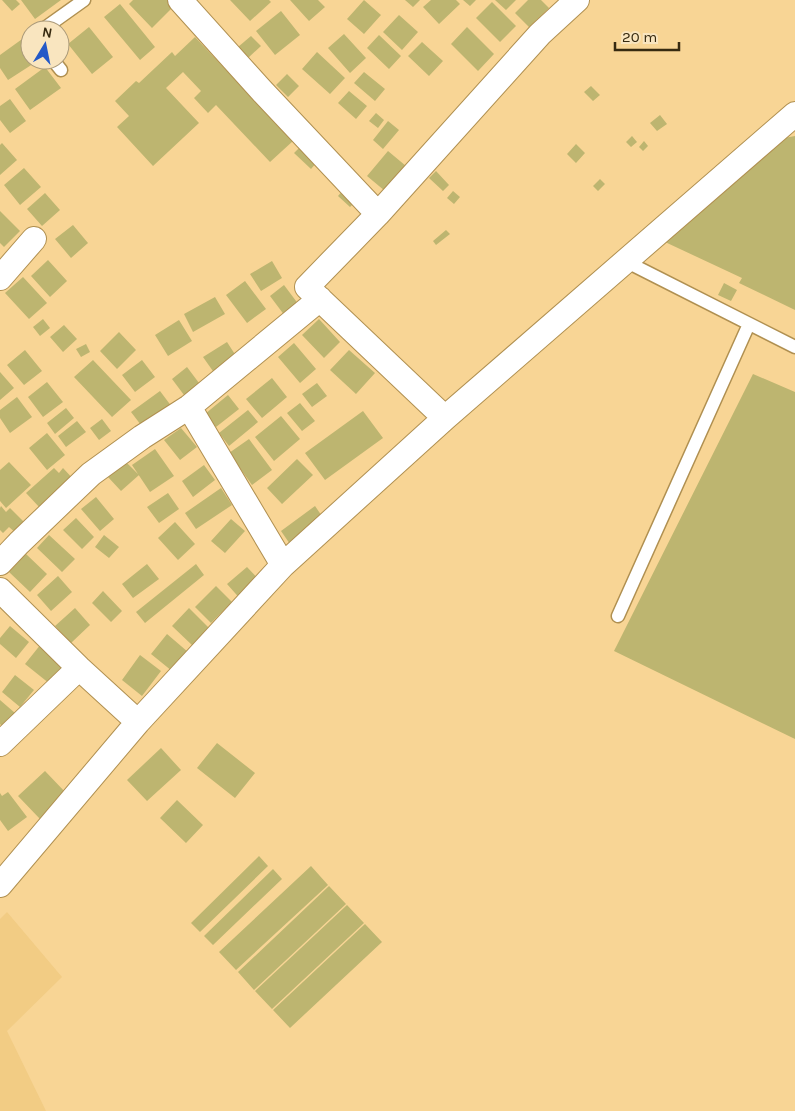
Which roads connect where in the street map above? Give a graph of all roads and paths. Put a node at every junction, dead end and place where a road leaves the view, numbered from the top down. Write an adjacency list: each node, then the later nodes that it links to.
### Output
1 (84, 0): 4 (lane)
2 (180, 0): 6 (street)
3 (566, 3): 6 (street)
4 (56, 20)
5 (792, 119): 8 (street)
6 (378, 214): 10 (street)
7 (34, 239): 9 (street)
8 (626, 261): 11 (lane); 14 (street)
9 (0, 278)
10 (320, 299): 13 (street); 14 (street)
11 (749, 324): 12 (lane); 18 (lane)
12 (795, 347)
13 (189, 407): 15 (street); 16 (street)
14 (445, 418): 16 (street)
15 (0, 563)
16 (283, 565): 20 (street)
17 (0, 590): 19 (street)
18 (618, 616)
19 (79, 668): 20 (street); 21 (street)
20 (138, 722): 22 (street)
21 (0, 744)
22 (0, 885)

